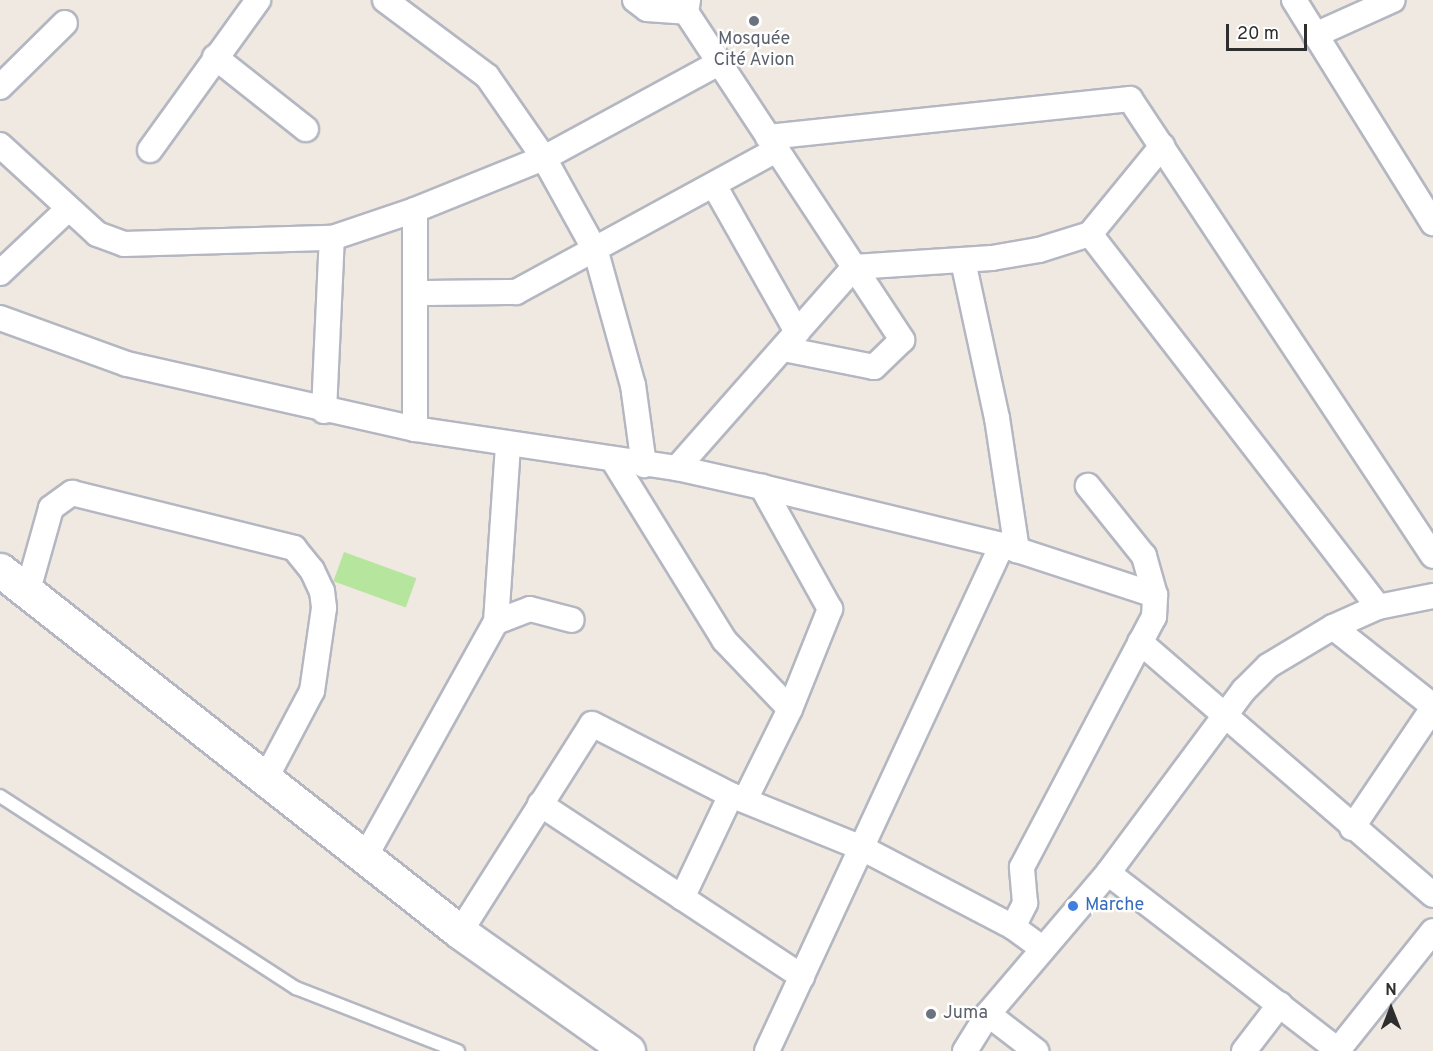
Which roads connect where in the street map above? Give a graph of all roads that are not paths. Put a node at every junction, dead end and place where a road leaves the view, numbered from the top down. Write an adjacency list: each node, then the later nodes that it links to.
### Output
1 (258, 0): 9 (street)
2 (385, 0): 17 (street)
3 (635, 0): 6 (street)
4 (1294, 0): 8 (street)
5 (1393, 0): 8 (street)
6 (687, 6): 10 (street)
7 (64, 23): 11 (street)
8 (1315, 35): 21 (street)
9 (216, 57): 12 (street); 16 (street)
10 (719, 63): 13 (street); 17 (street)
11 (0, 87)
12 (306, 129)
13 (772, 144): 15 (street); 18 (street); 26 (street)
14 (0, 145): 19 (street)
15 (1162, 146): 22 (street); 40 (street)
16 (150, 150)
17 (544, 159): 20 (street); 24 (street)
18 (714, 185): 24 (street); 30 (street)
19 (68, 209): 23 (street); 27 (street)
20 (415, 210): 23 (street); 28 (street)
21 (1433, 223)
22 (1090, 234): 25 (street); 45 (street)
23 (332, 238): 31 (street)
24 (596, 252): 28 (street); 35 (street)
25 (963, 261): 26 (street); 39 (street)
26 (854, 267): 30 (street); 30 (street)
27 (0, 273)
28 (417, 293): 32 (street)
29 (0, 318): 31 (street)
30 (791, 341): 36 (street)
31 (324, 411): 32 (street)
32 (415, 429): 33 (street)
33 (508, 446): 34 (street); 47 (street)
34 (613, 460): 35 (street); 51 (street)
35 (644, 465): 36 (street)
36 (677, 468): 38 (street)
37 (1088, 486): 43 (street)
38 (762, 487): 39 (street); 51 (street)
39 (1010, 548): 43 (street); 58 (street)
40 (1433, 556)
41 (0, 570): 42 (street)
42 (28, 590): 53 (street); 53 (street)
43 (1155, 595): 49 (street)
44 (1433, 596): 45 (street)
45 (1378, 607): 48 (street)
46 (572, 620): 47 (street)
47 (495, 622): 59 (street)
48 (1334, 627): 50 (street); 52 (street)
49 (1140, 642): 52 (street); 63 (street)
50 (1433, 707): 57 (street)
51 (790, 709): 55 (street)
52 (1224, 717): 57 (street); 60 (street)
53 (266, 778): 59 (street)
54 (0, 796): 70 (lane)
55 (738, 798): 56 (street); 58 (street); 62 (street)
56 (540, 804): 62 (street); 64 (street)
57 (1352, 828): 61 (street)
58 (860, 847): 63 (street); 67 (street)
59 (365, 857): 64 (street)
60 (1108, 873): 66 (street); 68 (street)
61 (1433, 895)
62 (682, 897): 67 (street)
63 (1013, 927): 66 (street)
64 (460, 932): 71 (street)
65 (1433, 932): 76 (street)
66 (1043, 949): 69 (street)
67 (802, 977): 72 (street)
68 (1280, 1004): 75 (street); 76 (street)
69 (988, 1014): 73 (street); 74 (street)
70 (458, 1051)
71 (628, 1051)
72 (767, 1051)
73 (965, 1051)
74 (1036, 1051)
75 (1244, 1051)
76 (1339, 1051)

